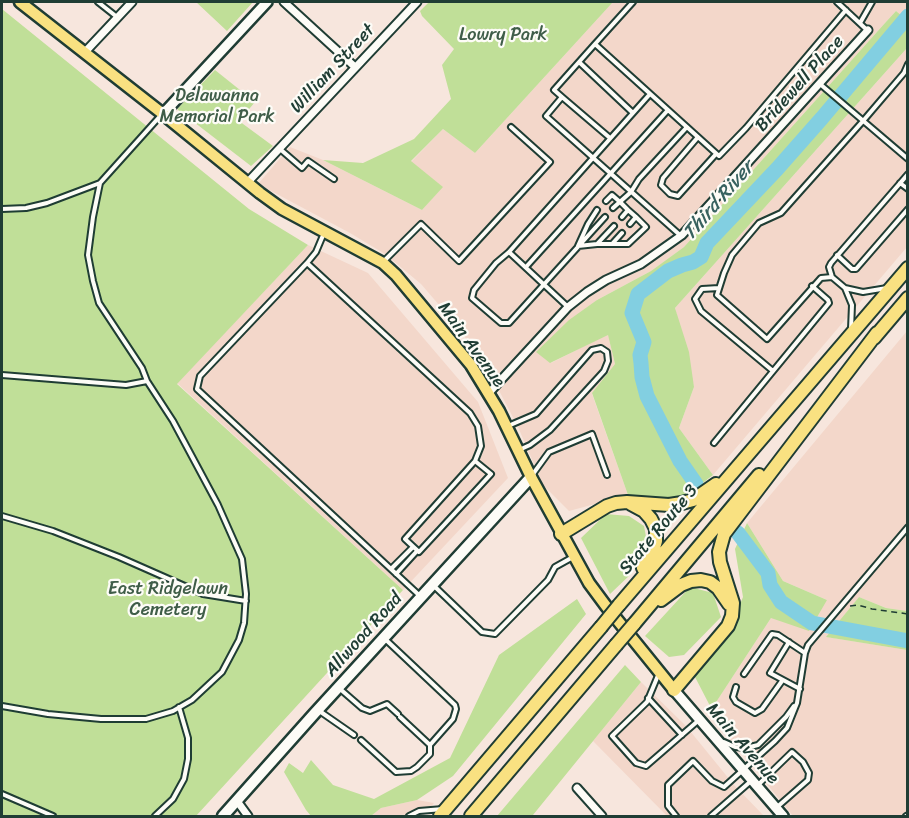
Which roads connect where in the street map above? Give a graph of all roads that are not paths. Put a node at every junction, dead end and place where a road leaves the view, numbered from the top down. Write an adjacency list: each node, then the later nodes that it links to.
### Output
1 (20, 2): 15 (main road, Main Avenue)
2 (98, 2): 11 (lane)
3 (132, 2): 11 (street)
4 (267, 2): 24 (street)
5 (284, 2): 18 (street)
6 (417, 2): 18 (street, William Street)
7 (633, 2): 14 (lane)
8 (837, 2): 10 (lane)
9 (872, 2): 12 (lane)
10 (846, 10): 12 (lane); 31 (lane)
11 (117, 17): 15 (street)
12 (860, 23): 13 (lane)
13 (868, 30): 19 (street, Bridewell Place)
14 (595, 44): 16 (lane); 20 (lane)
15 (85, 52): 24 (main road, Main Avenue)
16 (578, 62): 21 (lane); 23 (lane)
17 (908, 64): 25 (lane)
18 (356, 67): 30 (street, William Street)
19 (820, 84): 25 (lane); 56 (street, Bridewell Place)
20 (650, 94): 22 (lane); 23 (lane)
21 (562, 97): 29 (lane); 32 (lane)
22 (668, 110): 27 (lane); 34 (lane)
23 (633, 113): 29 (lane)
24 (163, 114): 37 (lane); 38 (main road, Main Avenue)
25 (863, 121): 33 (lane); 69 (lane)
26 (511, 127): 63 (lane)
27 (687, 127): 28 (lane); 41 (lane)
28 (698, 137): 31 (lane); 31 (lane)
29 (610, 138): 32 (lane)
30 (279, 149): 36 (lane); 38 (street, William Street)
31 (716, 154)
32 (592, 158): 34 (lane); 60 (lane)
33 (908, 159)
34 (610, 174): 41 (lane); 64 (lane)
35 (908, 174): 39 (lane)
36 (334, 179)
37 (100, 183): 45 (lane); 79 (lane)
38 (247, 183): 54 (main road, Main Avenue)
39 (900, 183): 40 (lane); 61 (lane)
40 (908, 189)
41 (631, 192): 43 (lane); 56 (lane)
42 (606, 201): 43 (lane)
43 (620, 202): 44 (lane); 48 (lane)
44 (613, 208)
45 (2, 209)
46 (908, 209): 61 (lane)
47 (597, 210): 59 (lane)
48 (628, 210): 50 (lane); 51 (lane)
49 (605, 217): 59 (lane)
50 (622, 217)
51 (636, 218): 52 (lane); 58 (lane)
52 (630, 224)
53 (614, 226): 57 (lane)
54 (325, 231): 62 (lane); 63 (main road, Main Avenue)
55 (622, 233): 58 (lane)
56 (681, 237): 74 (street, Bridewell Place)
57 (597, 244): 58 (lane); 59 (lane)
58 (612, 244)
59 (578, 246): 67 (lane)
60 (509, 252): 64 (lane); 67 (lane)
61 (837, 255): 66 (lane)
62 (307, 263): 84 (lane); 95 (lane)
63 (383, 263): 80 (main road, Main Avenue)
64 (526, 267): 67 (lane)
65 (908, 268): 71 (highway, State Route 3)
66 (832, 277): 68 (lane); 70 (lane)
67 (543, 284): 74 (lane)
68 (812, 286): 69 (lane); 77 (lane)
69 (719, 288): 77 (lane)
70 (845, 288): 71 (lane); 76 (lane)
71 (891, 288): 76 (highway, State Route 3)
72 (908, 298): 75 (highway)
73 (908, 306): 75 (lane)
74 (568, 307): 80 (street, Bridewell Place)
75 (877, 333): 101 (highway); 102 (highway)
76 (850, 336): 85 (highway, State Route 3)
77 (773, 371): 82 (lane)
78 (2, 375): 79 (lane)
79 (147, 381): 99 (lane)
80 (488, 394): 81 (main road, Main Avenue)
81 (507, 426): 83 (main road, Main Avenue); 83 (lane)
82 (714, 443)
83 (519, 450): 87 (main road, Main Avenue)
84 (475, 461): 92 (lane); 93 (lane)
85 (732, 472): 88 (highway); 100 (highway, State Route 3)
86 (607, 476): 87 (lane)
87 (531, 477): 91 (main road, Main Avenue); 97 (main road, Allwood Road)
88 (627, 502): 91 (highway); 100 (highway)
89 (2, 516): 99 (lane)
90 (908, 527): 105 (lane)
91 (561, 534): 94 (main road, Main Avenue)
92 (413, 547): 93 (lane); 95 (lane)
93 (417, 551): 96 (lane)
94 (573, 556): 97 (lane); 106 (main road, Main Avenue)
95 (391, 569): 96 (lane)
96 (396, 574): 98 (lane)
97 (432, 584): 98 (main road, Allwood Road)
98 (421, 597): 103 (main road, Allwood Road)
99 (246, 601): 116 (lane)
100 (619, 605): 130 (highway, State Route 3, bridge)
101 (732, 616): 102 (highway); 112 (highway)
102 (634, 624): 136 (highway, bridge)
103 (384, 638): 109 (main road, Allwood Road); 123 (lane)
104 (789, 642): 105 (lane); 107 (lane); 108 (lane)
105 (805, 653): 111 (lane)
106 (659, 672): 112 (main road, Main Avenue); 113 (lane)
107 (744, 674)
108 (782, 681): 110 (lane); 111 (lane)
109 (338, 687): 117 (main road, Allwood Road); 123 (lane)
110 (736, 687)
111 (800, 689): 114 (lane)
112 (674, 690): 118 (street, Main Avenue)
113 (648, 698): 121 (lane); 121 (lane)
114 (796, 703): 119 (lane); 124 (lane)
115 (2, 706): 116 (lane)
116 (178, 707): 132 (lane)
117 (318, 710): 120 (lane); 128 (main road, Allwood Road)
118 (699, 720): 119 (street, Main Avenue); 121 (lane)
119 (707, 729): 124 (street, Main Avenue)
120 (354, 735)
121 (682, 735)
122 (361, 740): 123 (lane)
123 (430, 745)
124 (742, 771): 125 (street, Main Avenue); 138 (lane)
125 (753, 784): 129 (street, Main Avenue); 129 (lane); 139 (lane)
126 (577, 789): 137 (street)
127 (2, 794): 131 (lane)
128 (237, 801): 133 (main road, Allwood Road); 134 (street)
129 (776, 809): 140 (street, Main Avenue)
130 (443, 813): 135 (lane)
131 (53, 816)
132 (155, 816)
133 (223, 816)
134 (248, 816)
135 (409, 816)
136 (471, 816)
137 (602, 816)
138 (676, 816)
139 (711, 816)
140 (783, 816)

